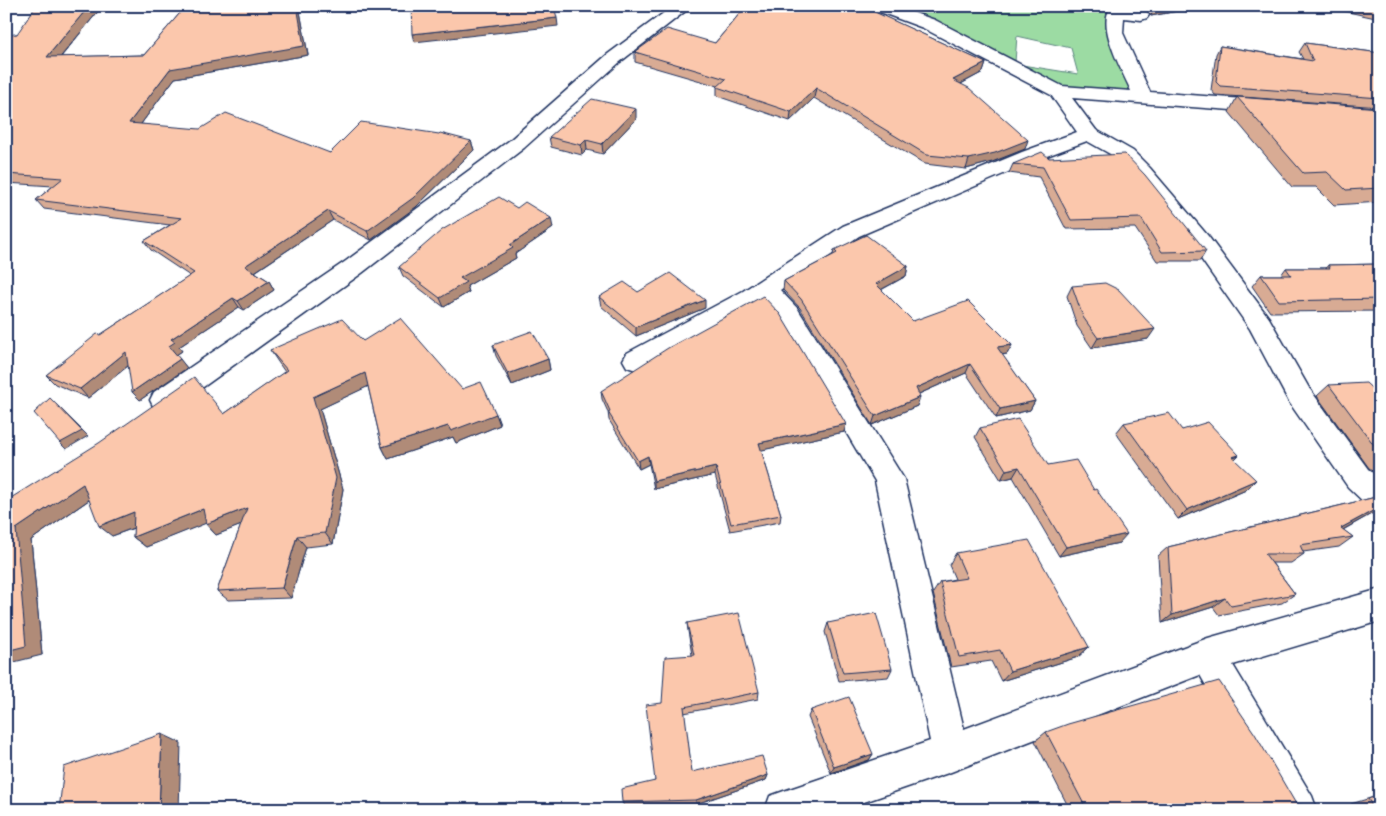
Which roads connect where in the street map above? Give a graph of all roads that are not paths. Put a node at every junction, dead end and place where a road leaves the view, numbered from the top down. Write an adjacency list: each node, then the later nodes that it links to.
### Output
1 (684, 6): 10 (street)
2 (878, 6): 4 (street)
3 (1141, 15): 5 (street)
4 (1058, 91): 5 (street); 7 (street)
5 (1143, 97): 6 (street)
6 (1286, 108)
7 (1089, 134): 8 (street); 11 (street)
8 (764, 288): 9 (street); 14 (street)
9 (636, 360)
10 (148, 411)
11 (1380, 498)
12 (1380, 605): 13 (street)
13 (1208, 655): 14 (street); 16 (street)
14 (951, 753): 15 (street)
15 (784, 810)
16 (1298, 810)

